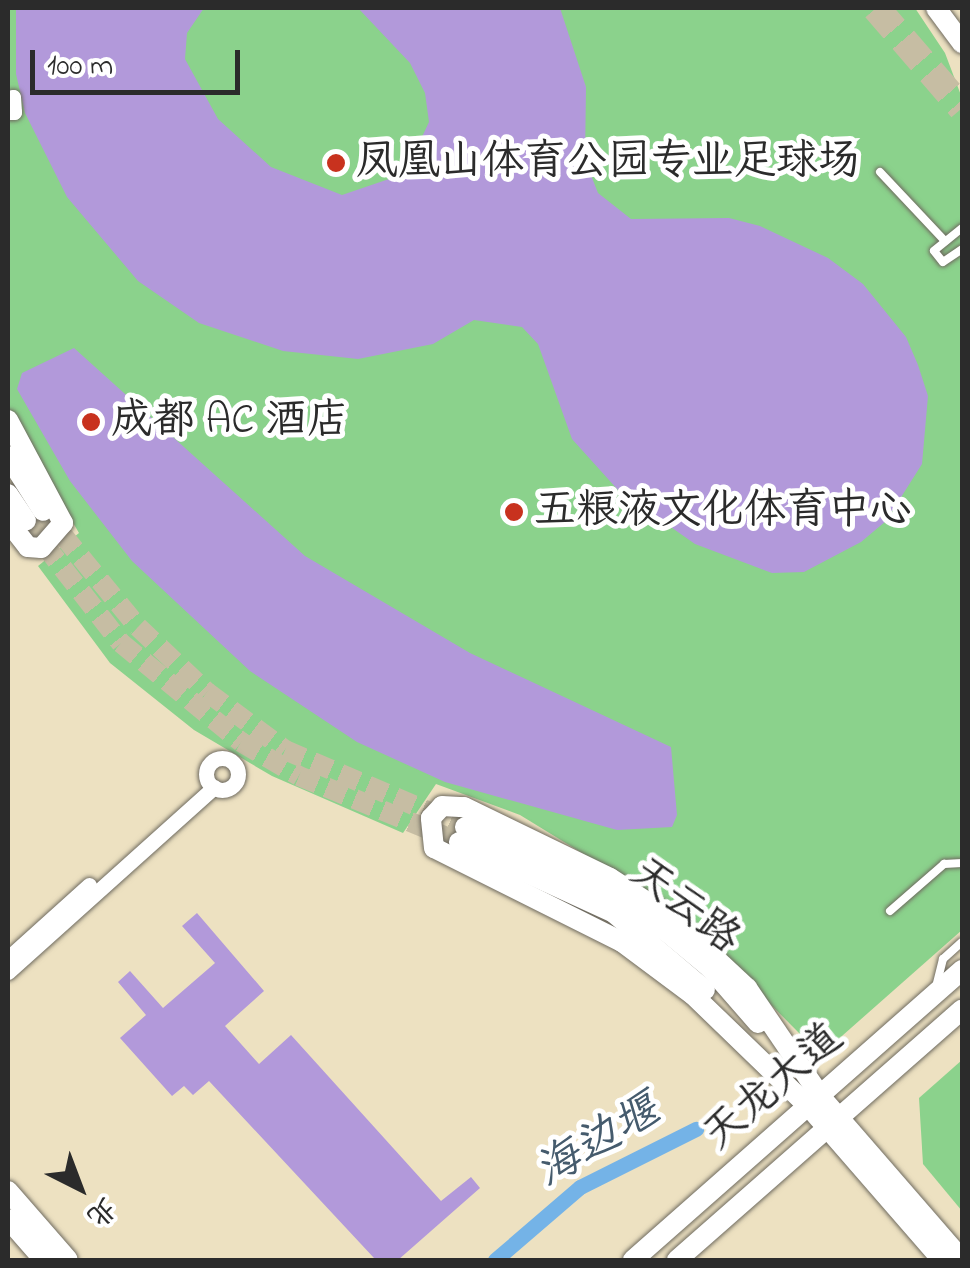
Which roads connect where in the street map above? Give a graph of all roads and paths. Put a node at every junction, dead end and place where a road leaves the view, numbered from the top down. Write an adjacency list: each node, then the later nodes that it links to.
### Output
1 (936, 8): 2 (street)
2 (962, 43)
3 (8, 98): 4 (street)
4 (8, 112)
5 (880, 172): 7 (lane)
6 (962, 228): 7 (lane)
7 (945, 241): 8 (lane)
8 (962, 249)
9 (8, 420): 12 (street)
10 (8, 456): 12 (street)
11 (8, 494): 12 (street)
12 (25, 518)
13 (462, 834): 22 (street, 天云路)
14 (962, 863): 15 (lane)
15 (890, 912)
16 (962, 942): 20 (lane)
17 (8, 958): 19 (street)
18 (962, 970): 20 (street, 天龙大道)
19 (8, 972)
20 (934, 996): 22 (street, 天龙大道)
21 (962, 1010): 23 (street, 天龙大道)
22 (815, 1102): 22 (street); 23 (street); 28 (street, 天龙大道)
23 (834, 1124): 29 (street, 天龙大道); 30 (street); 31 (street)
24 (8, 1191): 27 (street)
25 (8, 1219): 26 (street)
26 (44, 1260)
27 (68, 1260)
28 (634, 1260)
29 (677, 1260)
30 (942, 1260)
31 (962, 1260)

